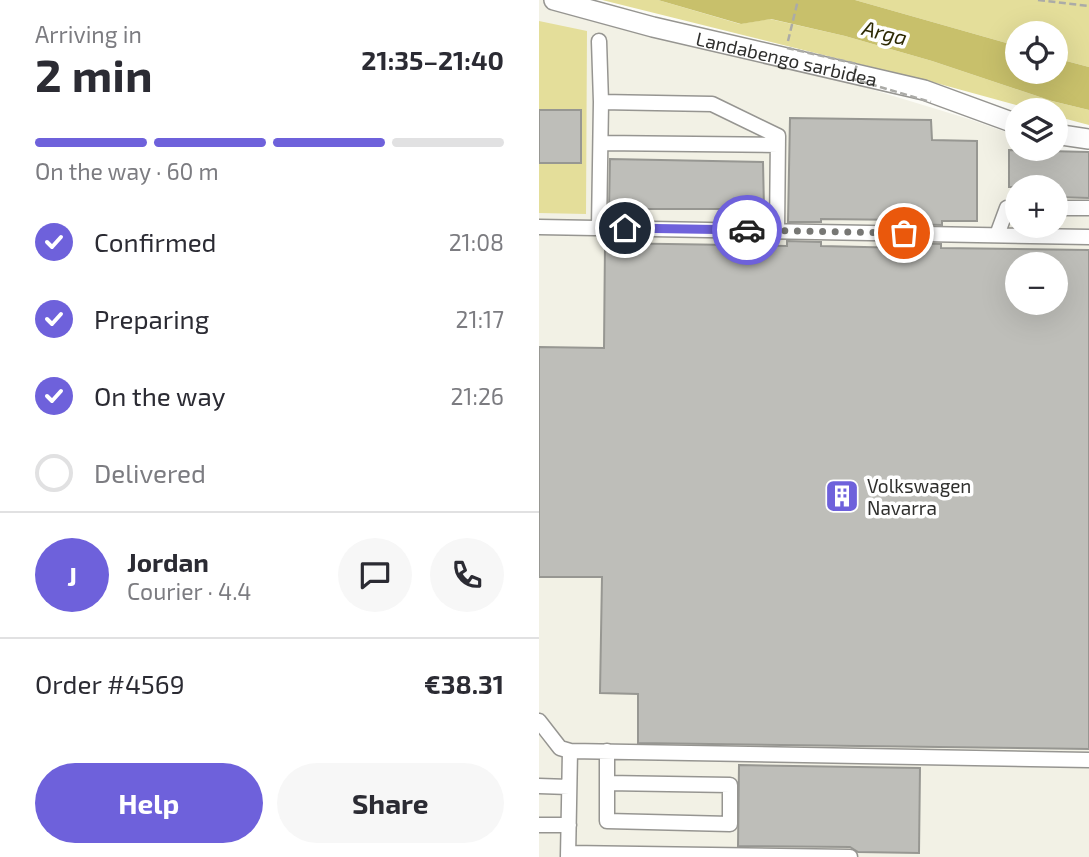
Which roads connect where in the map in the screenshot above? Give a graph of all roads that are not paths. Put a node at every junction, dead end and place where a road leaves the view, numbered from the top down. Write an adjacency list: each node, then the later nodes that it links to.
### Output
1 (554, 0): 4 (highway, Landabengo sarbidea)
2 (599, 41): 3 (lane)
3 (601, 102): 7 (lane); 8 (lane)
4 (1005, 120)
5 (1068, 136): 6 (highway)
6 (1089, 139)
7 (601, 143): 8 (lane); 13 (lane)
8 (778, 145): 14 (lane)
9 (1068, 208): 10 (lane)
10 (1089, 208)
11 (1005, 213): 15 (lane)
12 (539, 227): 13 (lane)
13 (599, 228): 14 (lane)
14 (777, 231): 15 (lane)
15 (997, 235): 16 (lane)
16 (1089, 237)
17 (539, 721): 18 (lane)
18 (570, 751): 19 (lane); 23 (lane)
19 (607, 751): 20 (lane); 21 (lane)
20 (1089, 760)
21 (607, 783): 21 (lane)
22 (539, 786): 23 (lane)
23 (569, 787): 25 (lane)
24 (539, 825): 25 (lane)
25 (569, 825): 26 (lane)
26 (569, 855): 27 (lane)
27 (850, 857)

